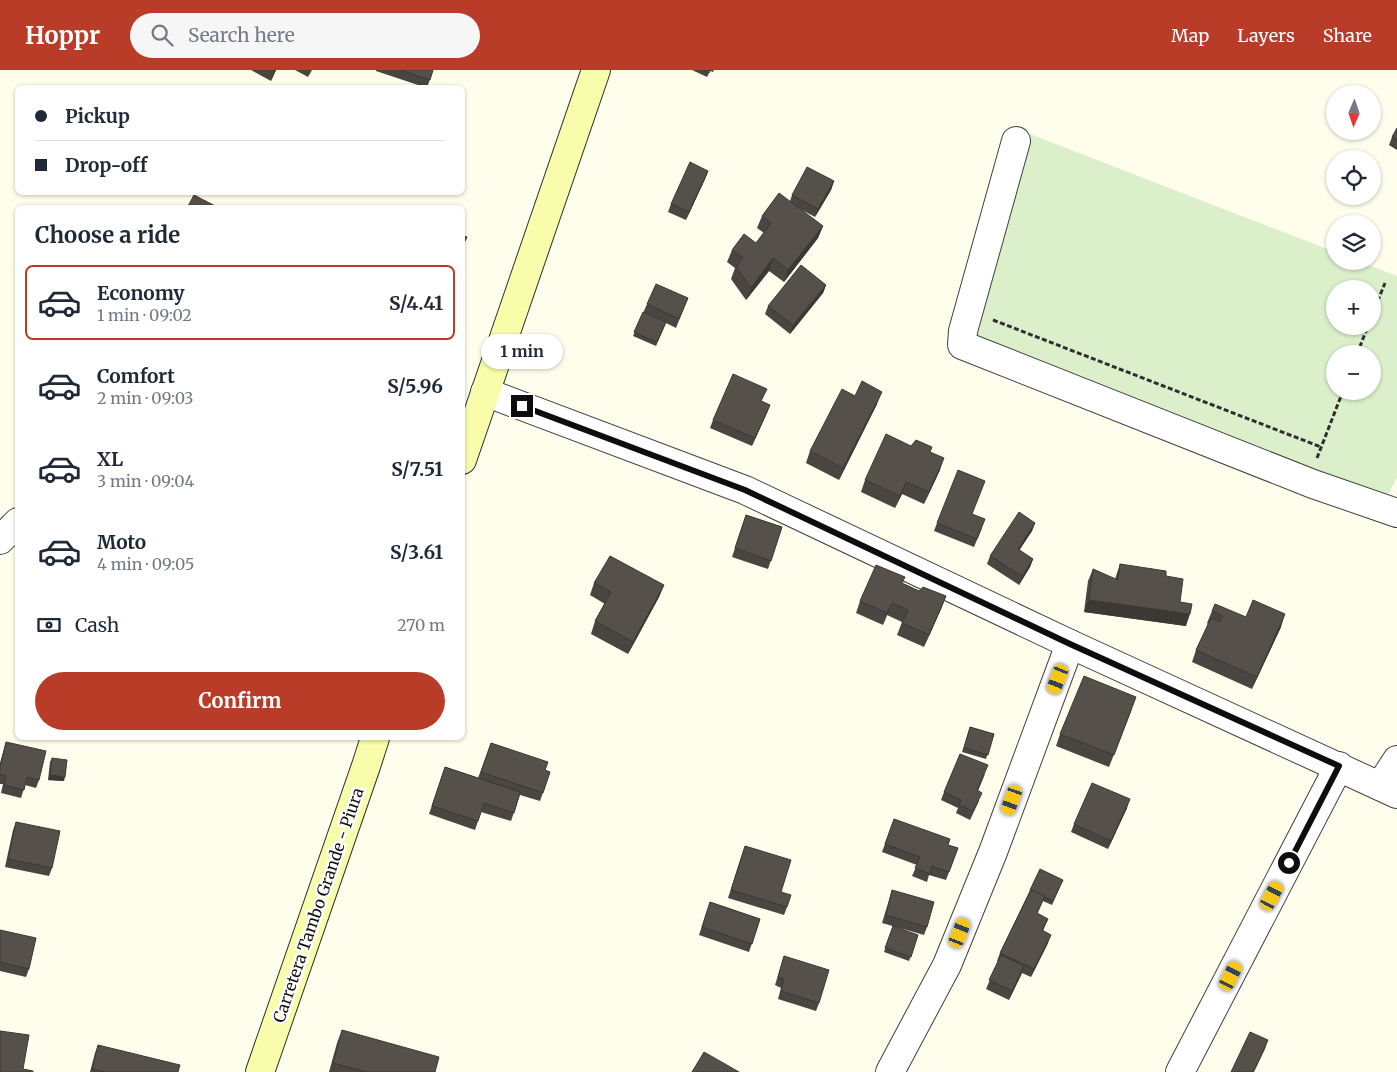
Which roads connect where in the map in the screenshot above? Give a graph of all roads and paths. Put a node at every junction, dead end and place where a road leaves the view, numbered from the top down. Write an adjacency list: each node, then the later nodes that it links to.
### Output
1 (596, 70): 6 (main road)
2 (1016, 140): 10 (street)
3 (1385, 283): 4 (path)
4 (1381, 293)
5 (987, 318): 8 (path)
6 (485, 392): 9 (main road); 14 (street)
7 (1339, 400): 8 (path)
8 (1321, 447): 10 (path)
9 (465, 451)
10 (1308, 481): 11 (street)
11 (1397, 513)
12 (15, 525): 13 (street)
13 (0, 540)
14 (1070, 644): 17 (street); 20 (street)
15 (374, 740): 19 (main road, Carretera Tambo Grande - Piura)
16 (1397, 760): 18 (street)
17 (1339, 766): 18 (street); 21 (street)
18 (1389, 789)
19 (260, 1072)
20 (890, 1072)
21 (1180, 1072)

